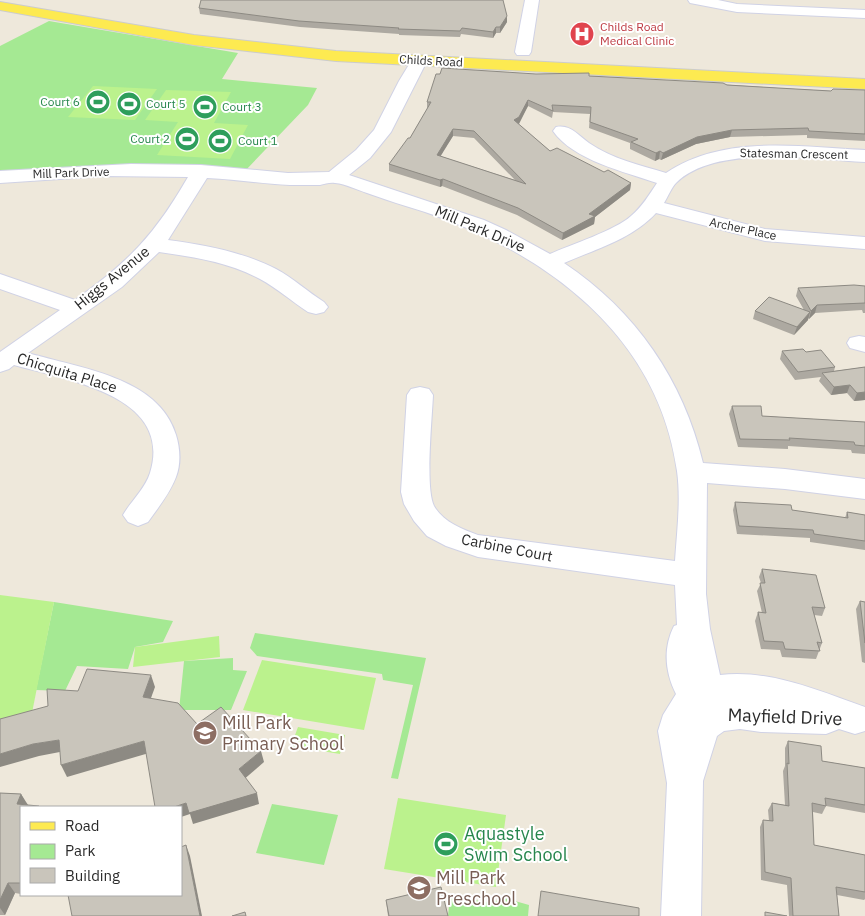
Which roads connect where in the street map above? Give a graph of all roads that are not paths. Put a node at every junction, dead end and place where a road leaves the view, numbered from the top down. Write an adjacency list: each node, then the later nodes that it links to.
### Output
1 (49, 0): 8 (main road, Childs Road)
2 (532, 0): 7 (street)
3 (694, 0): 5 (street)
4 (0, 6): 8 (main road, Childs Road)
5 (865, 14)
6 (442, 48): 7 (main road, Childs Road); 8 (main road, Childs Road); 9 (main road)
7 (524, 52): 10 (main road); 11 (main road, Childs Road)
8 (416, 53): 9 (main road, Childs Road); 17 (street)
9 (453, 62): 10 (main road, Childs Road)
10 (490, 64): 12 (main road, Childs Road)
11 (865, 69)
12 (865, 84)
13 (562, 131): 18 (street)
14 (865, 156): 18 (street, Statesman Crescent)
15 (199, 174): 16 (street, Mill Park Drive); 17 (street, Mill Park Drive); 21 (street, Higgs Avenue)
16 (0, 177)
17 (339, 180): 22 (street, Mill Park Drive)
18 (668, 180): 19 (street, Statesman Crescent)
19 (652, 206): 20 (street, Archer Place); 22 (street, Statesman Crescent)
20 (865, 243)
21 (154, 244): 24 (street); 25 (street, Higgs Avenue)
22 (549, 262): 28 (street, Mill Park Drive)
23 (0, 282): 25 (street)
24 (316, 307)
25 (76, 308): 26 (street, Higgs Avenue)
26 (5, 360): 30 (street, Chicquita Place)
27 (420, 394): 31 (street, Carbine Court)
28 (691, 472): 29 (street); 31 (street, Mill Park Drive)
29 (865, 489)
30 (138, 515)
31 (691, 590): 32 (street, Mill Park Drive)
32 (707, 702): 33 (street, Mayfield Drive); 34 (street)
33 (860, 720)
34 (681, 916)

